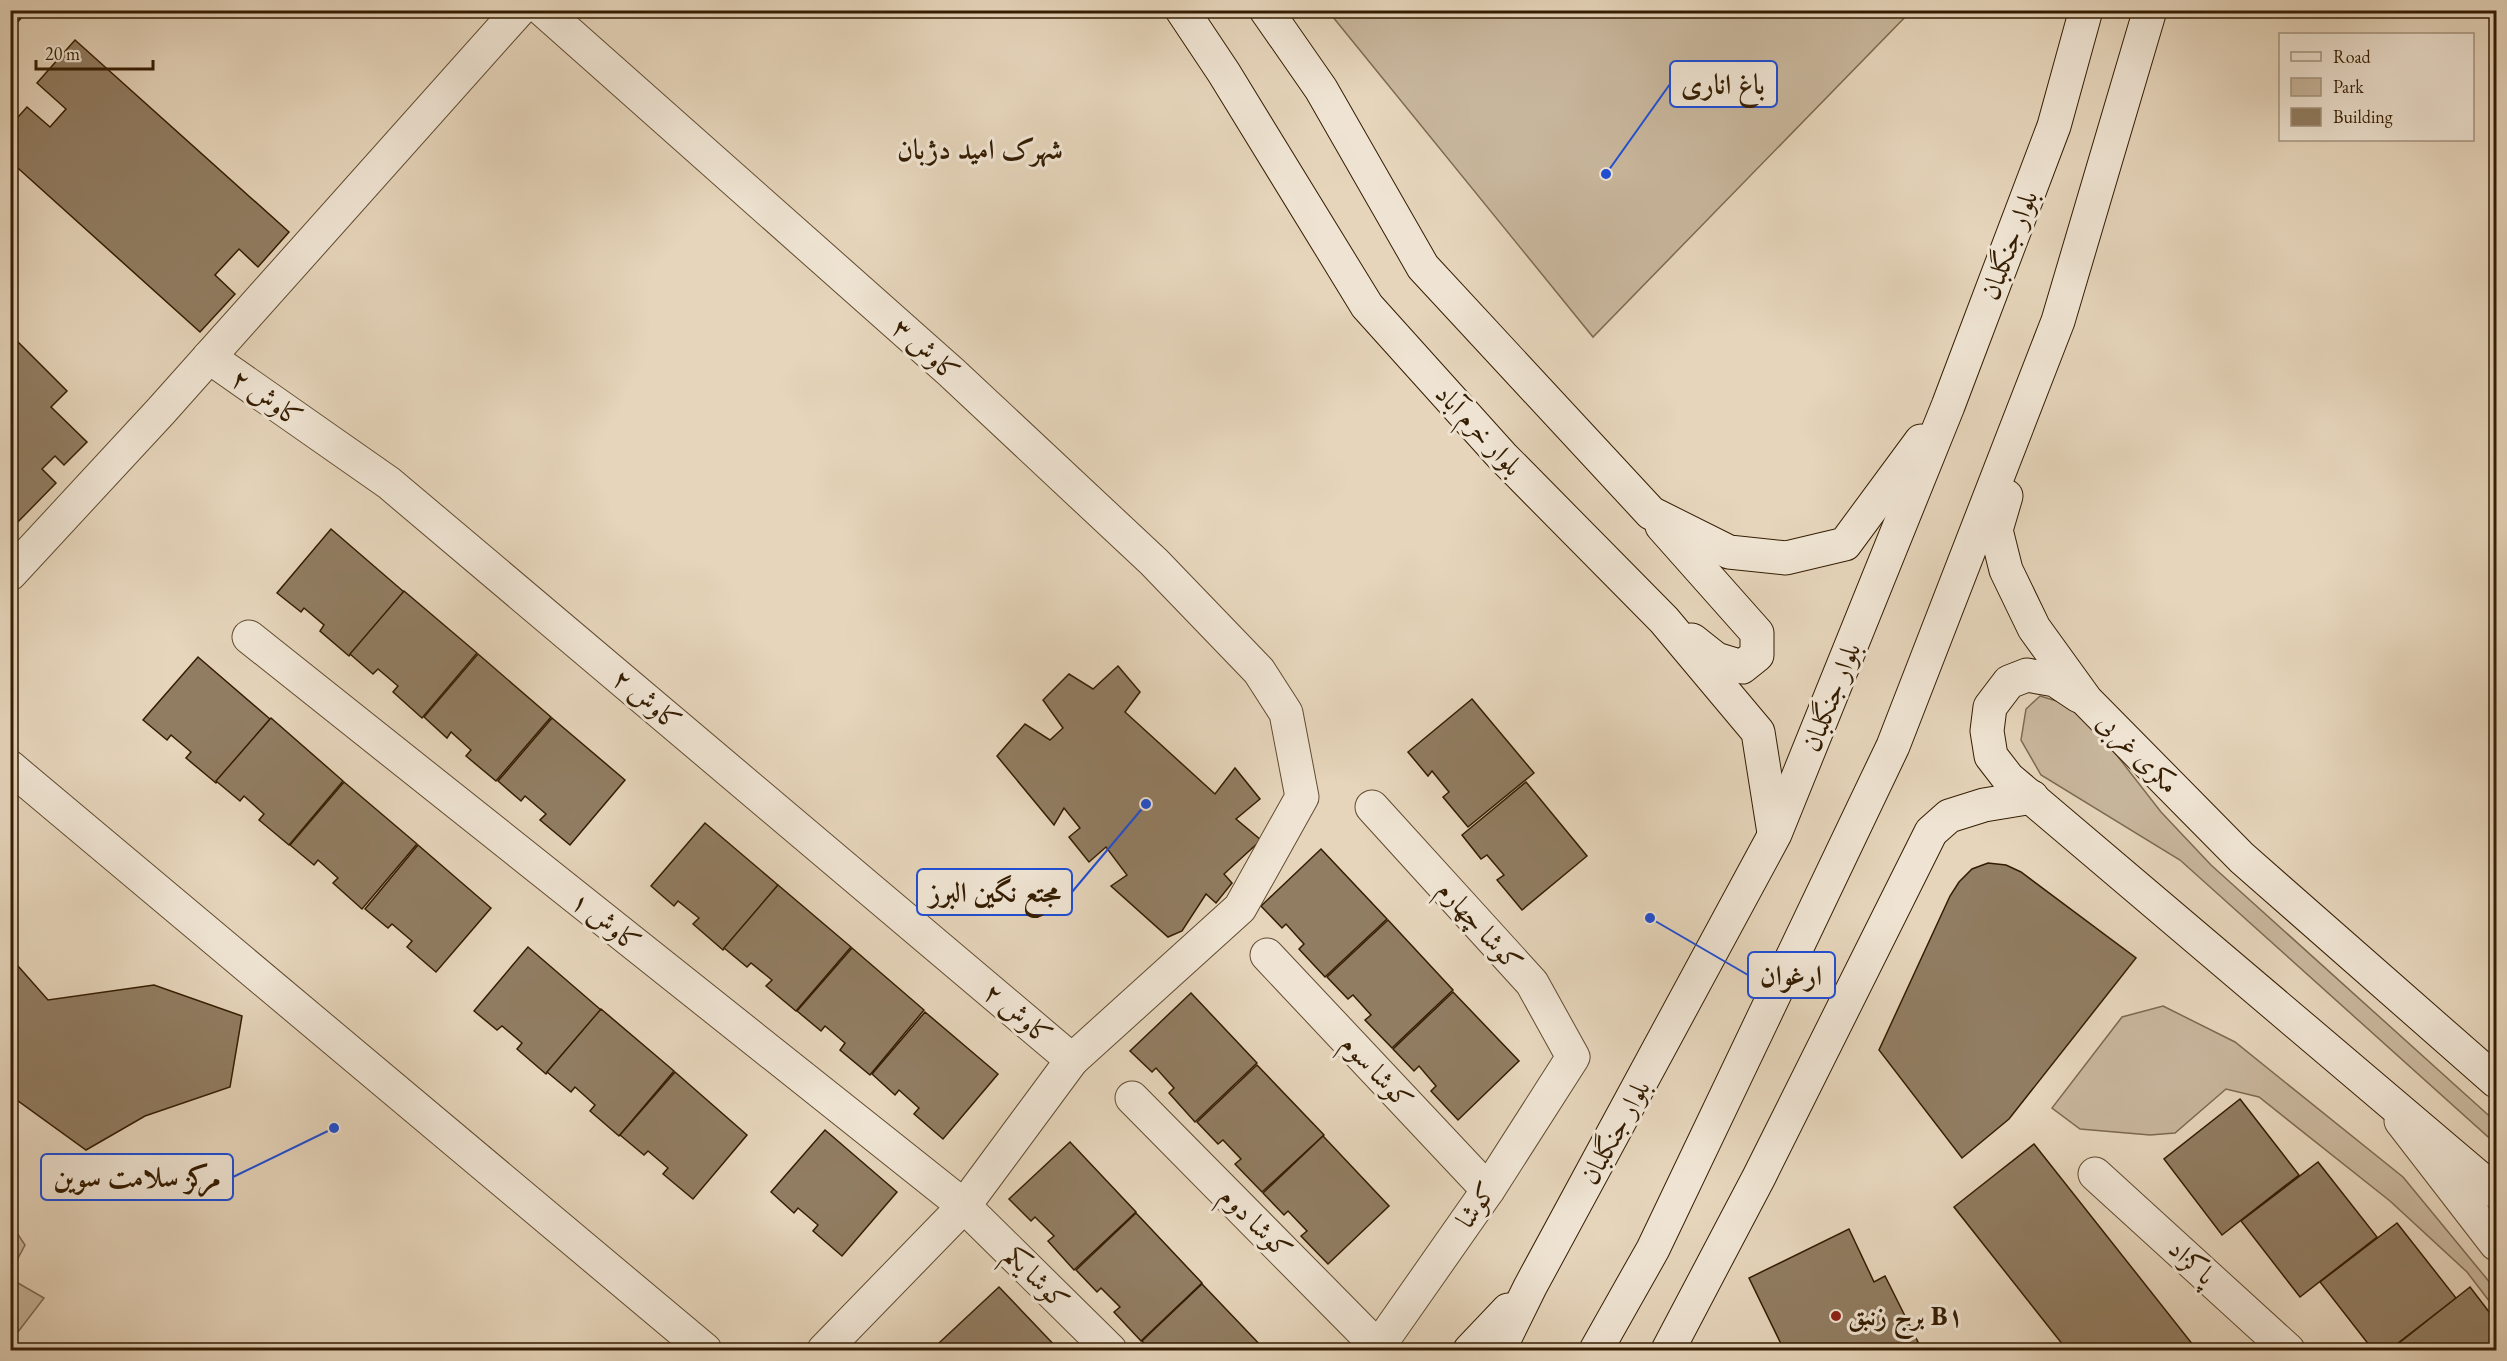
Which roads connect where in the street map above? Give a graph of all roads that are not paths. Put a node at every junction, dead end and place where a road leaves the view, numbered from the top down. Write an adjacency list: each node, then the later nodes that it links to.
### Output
1 (519, 10): 8 (street)
2 (543, 10): 21 (street, کاوش ۳)
3 (1182, 10): 12 (street, بلوار خرم آباد)
4 (1266, 10): 10 (street)
5 (2086, 10): 9 (street, بلوار جنگلبان)
6 (2150, 10): 7 (street)
7 (2058, 321): 14 (street, مکری غربی); 37 (street)
8 (209, 357): 11 (street); 21 (street, کاوش ۲)
9 (1948, 406): 10 (street); 18 (street, بلوار جنگلبان)
10 (1651, 513): 12 (street)
11 (10, 574)
12 (1664, 620): 18 (street, بلوار خرم آباد)
13 (249, 637): 28 (street, کاوش ۱)
14 (2086, 700): 16 (street); 22 (street, مکری غربی)
15 (10, 767): 32 (street)
16 (2032, 797): 23 (street); 38 (street)
17 (1372, 807): 20 (street, کوشا چهارم)
18 (1774, 834): 30 (street, بلوار جنگلبان)
19 (1267, 955): 26 (street, کوشا سوم)
20 (1573, 1057): 26 (street, کوشا)
21 (1072, 1060): 28 (street)
22 (2496, 1081)
23 (2376, 1089): 27 (street); 29 (street)
24 (1132, 1098): 31 (street, کوشا دوم)
25 (2096, 1174): 39 (street, پاکزاد)
26 (1488, 1190): 31 (street, کوشا)
27 (2496, 1192)
28 (964, 1206): 33 (street); 34 (street, کوشا یکم)
29 (2496, 1244)
30 (1530, 1287): 35 (street); 36 (street, بلوار جنگلبان)
31 (1378, 1349)
32 (705, 1350)
33 (824, 1350)
34 (1110, 1350)
35 (1470, 1350)
36 (1499, 1350)
37 (1596, 1350)
38 (1668, 1350)
39 (2288, 1350)

